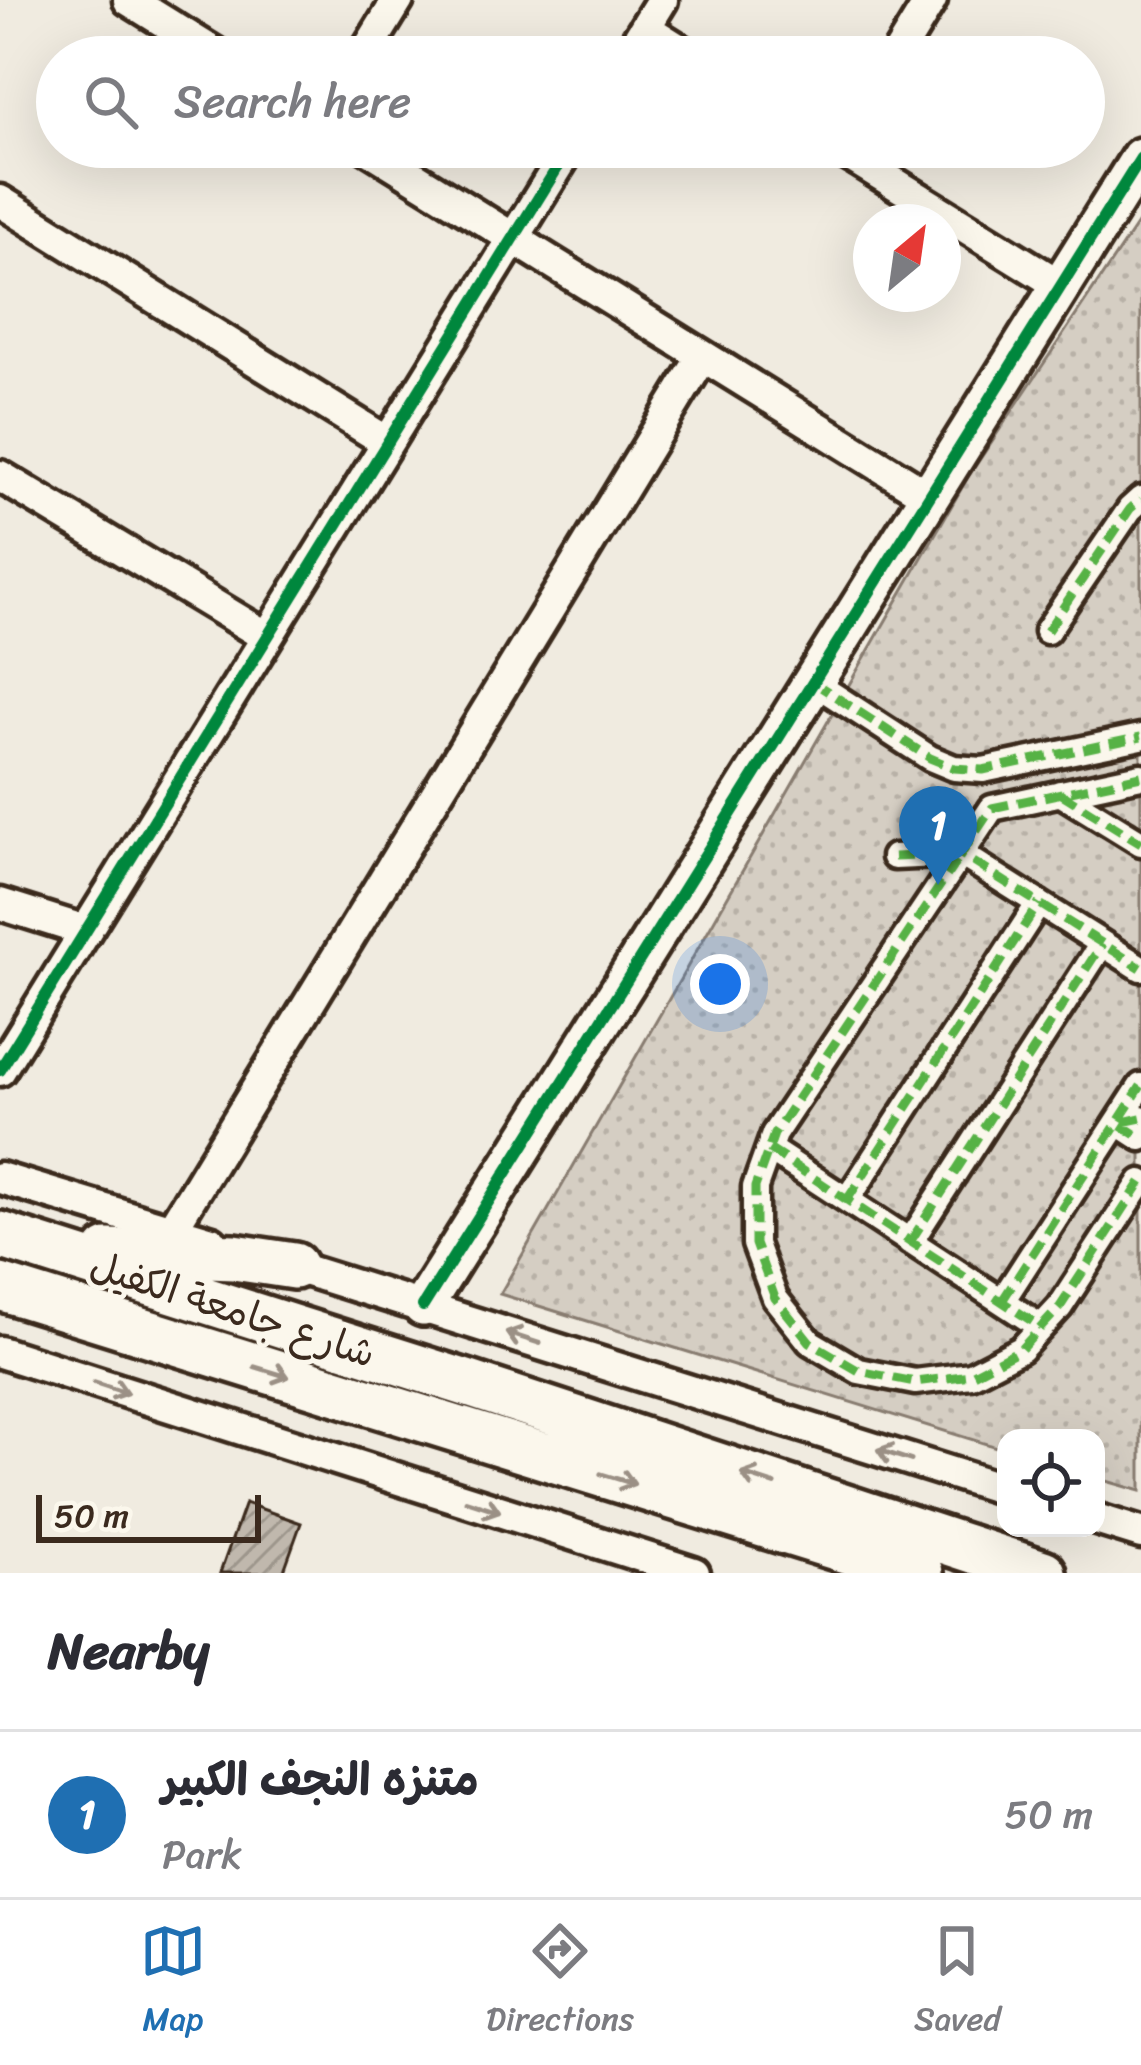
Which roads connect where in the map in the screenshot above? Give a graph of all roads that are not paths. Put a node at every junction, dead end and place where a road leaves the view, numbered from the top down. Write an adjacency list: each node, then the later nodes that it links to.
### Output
1 (398, 0): 7 (street)
2 (662, 0): 5 (street)
3 (931, 0): 10 (street)
4 (135, 2): 6 (street)
5 (645, 28): 8 (street); 9 (street)
6 (188, 36)
7 (377, 36)
8 (640, 36)
9 (658, 36)
10 (909, 36)
11 (1141, 158): 17 (street)
12 (400, 168): 16 (street)
13 (557, 168): 16 (street)
14 (871, 168): 17 (street)
15 (0, 201): 19 (street)
16 (513, 238): 18 (street); 19 (street)
17 (1061, 286): 21 (street)
18 (704, 356): 21 (street); 45 (street)
19 (387, 442): 24 (street)
20 (0, 476): 24 (street)
21 (929, 496): 25 (street)
22 (1141, 499): 23 (street)
23 (1047, 631)
24 (267, 637): 34 (street)
25 (813, 682): 26 (street); 51 (street)
26 (1141, 737)
27 (1141, 776): 28 (street)
28 (1060, 794): 29 (street); 30 (street)
29 (1141, 843)
30 (961, 854): 31 (street); 32 (street); 41 (street)
31 (894, 857)
32 (1039, 903): 35 (street); 44 (street)
33 (0, 904): 34 (street)
34 (86, 932): 37 (street)
35 (1102, 944): 36 (street); 47 (street)
36 (1141, 968)
37 (0, 1070)
38 (1141, 1086): 39 (street)
39 (1129, 1121): 40 (street); 50 (street)
40 (1141, 1138)
41 (769, 1149): 44 (street); 52 (street)
42 (0, 1178): 45 (street)
43 (1141, 1182): 52 (street)
44 (847, 1200): 47 (street)
45 (171, 1231): 48 (street)
46 (8, 1237): 48 (main road); 57 (main road, شارع جامعة الكفيل, one-way to 46)
47 (910, 1241): 50 (street)
48 (294, 1266): 51 (street)
49 (0, 1287): 57 (main road, شارع جامعة الكفيل, one-way to 57)
50 (1002, 1301): 52 (street)
51 (423, 1306): 54 (street, one-way to 51)
52 (1041, 1327)
53 (0, 1352): 58 (street, one-way to 58)
54 (997, 1487)
55 (1105, 1522): 56 (street)
56 (1141, 1533)
57 (910, 1556): 59 (main road)
58 (694, 1573)
59 (1043, 1573)

